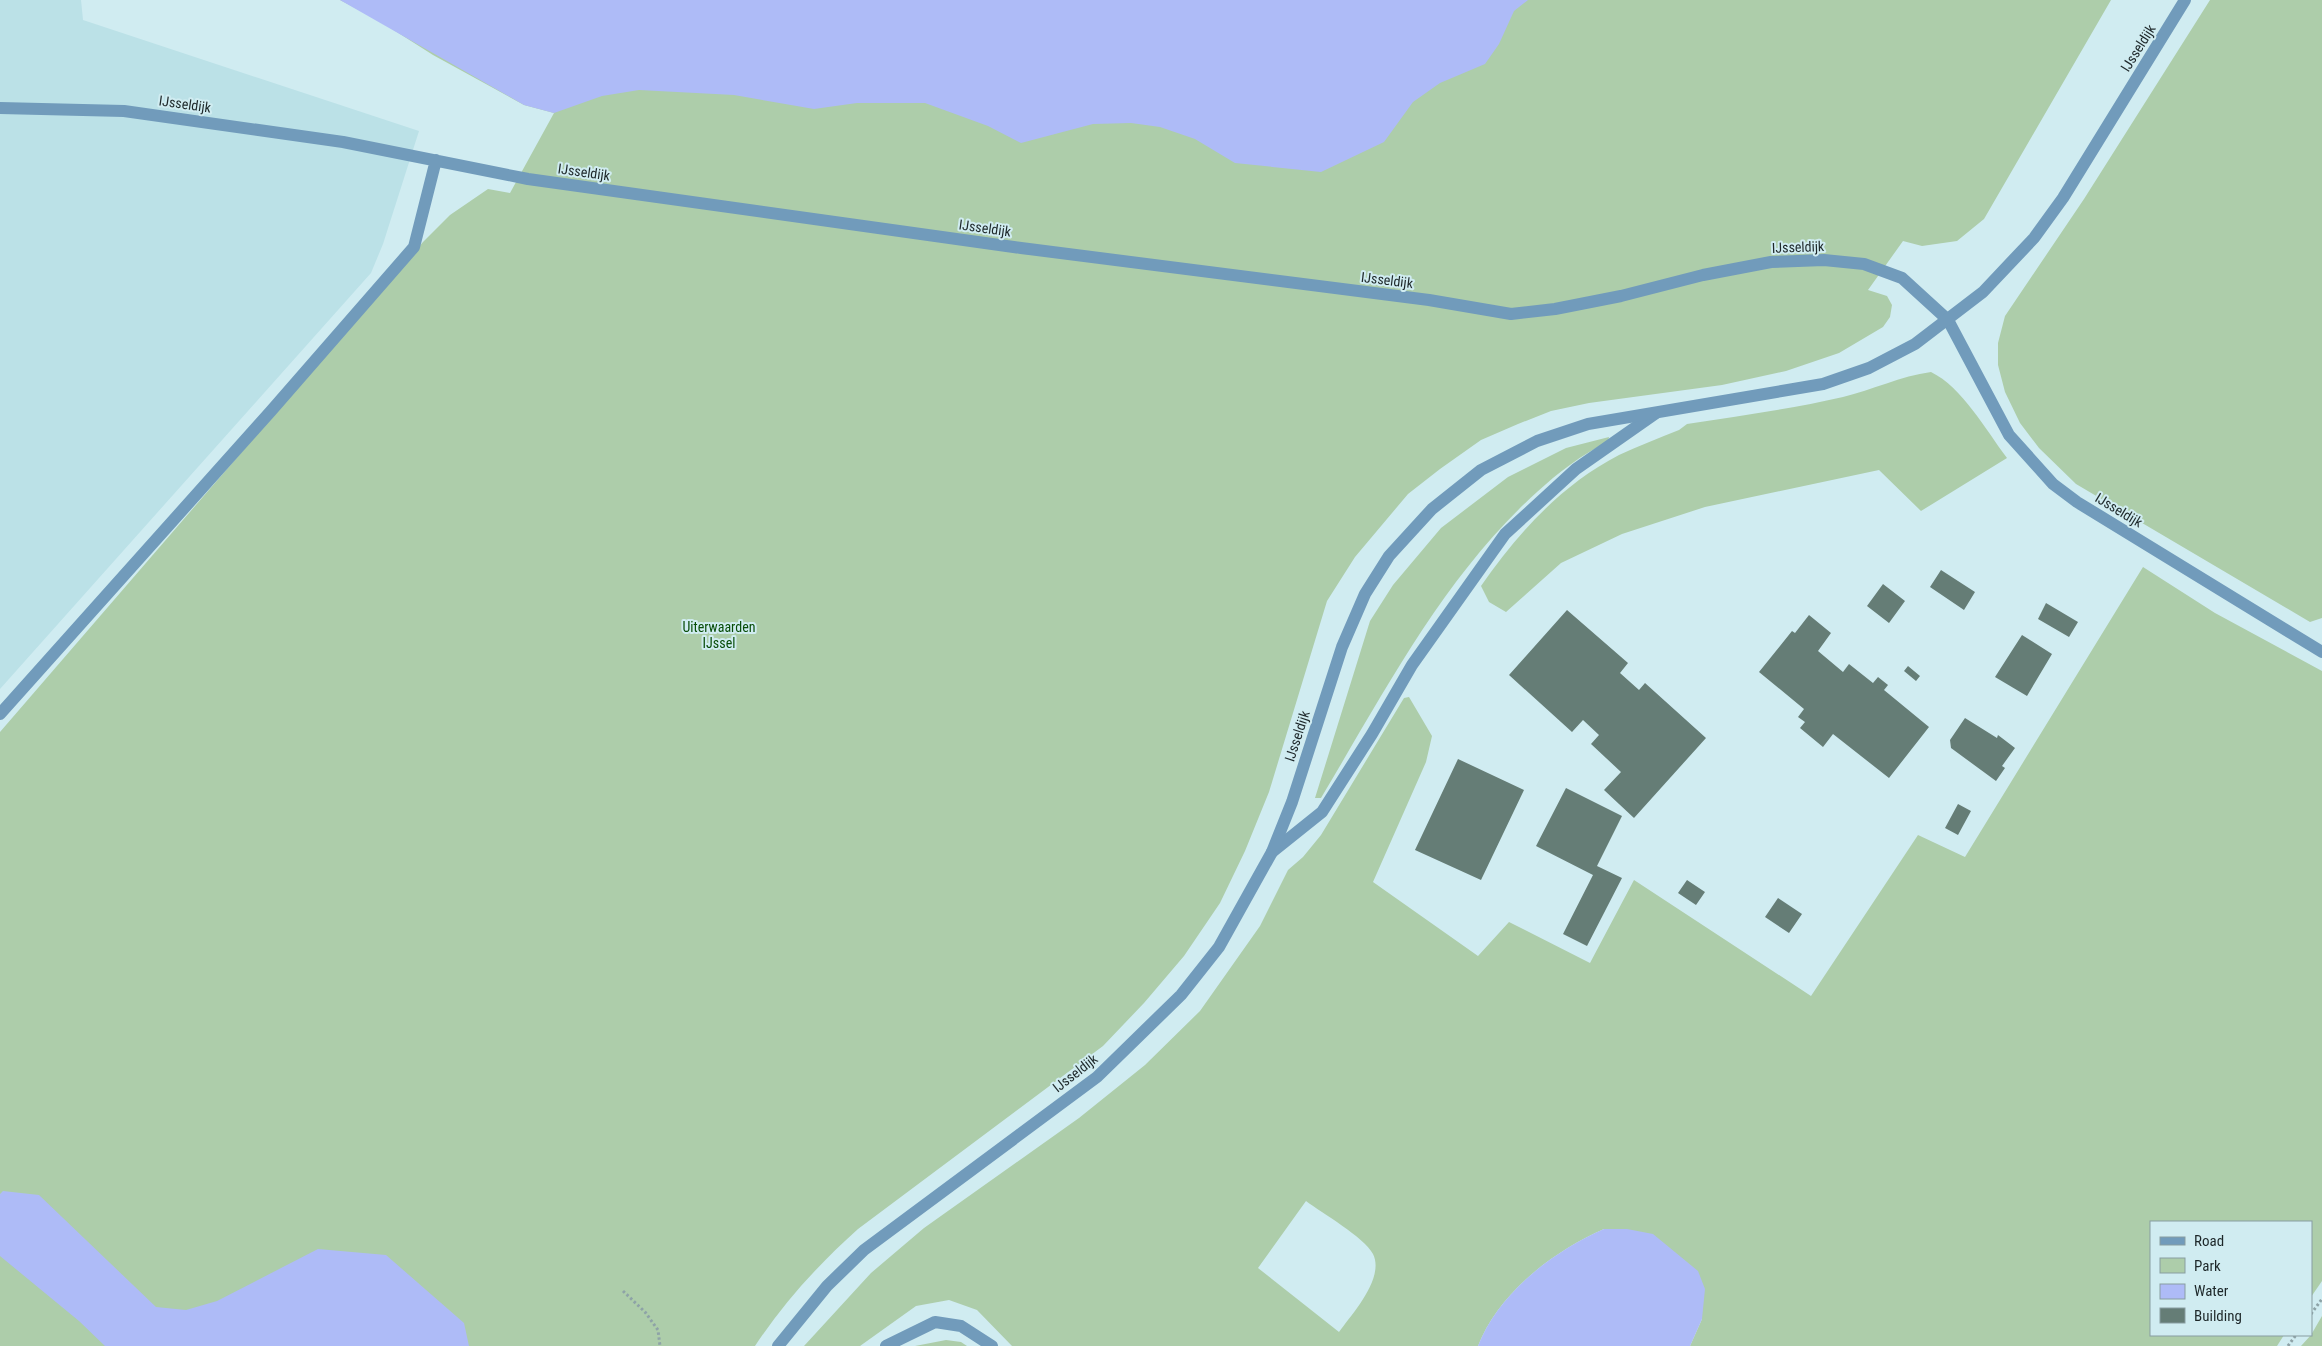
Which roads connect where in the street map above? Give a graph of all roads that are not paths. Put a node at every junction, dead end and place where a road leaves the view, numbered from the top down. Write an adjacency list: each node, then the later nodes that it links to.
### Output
1 (2185, 0): 4 (street, IJsseldijk)
2 (0, 108): 3 (street, IJsseldijk)
3 (436, 160): 4 (street, IJsseldijk); 7 (street)
4 (1948, 320): 5 (street, IJsseldijk); 6 (street, IJsseldijk)
5 (1656, 413): 8 (street); 8 (street, IJsseldijk)
6 (2322, 652)
7 (0, 714)
8 (1272, 852): 9 (street, IJsseldijk)
9 (778, 1346)
10 (886, 1346): 11 (street)
11 (992, 1346)

